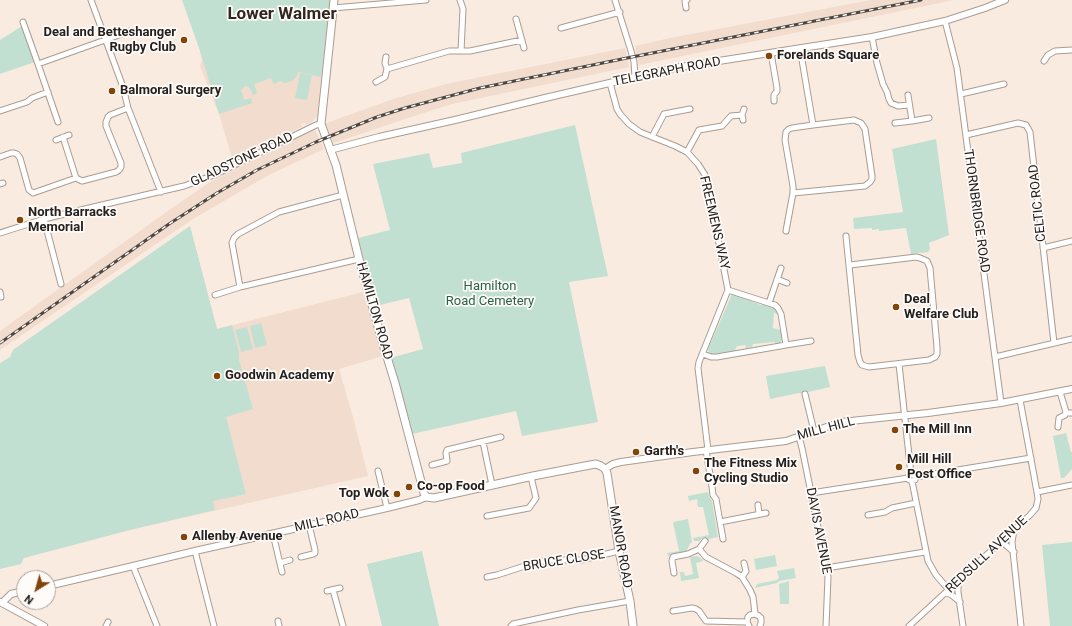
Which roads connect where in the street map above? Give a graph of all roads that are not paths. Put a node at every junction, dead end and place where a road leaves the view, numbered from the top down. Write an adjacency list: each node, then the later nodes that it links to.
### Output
1 (91, 0): 17 (street)
2 (334, 0): 8 (main road)
3 (426, 0): 8 (street)
4 (460, 0): 22 (street)
5 (615, 0): 10 (street)
6 (687, 0): 9 (street)
7 (1005, 0): 12 (street, TELEGRAPH ROAD)
8 (333, 8): 44 (main road)
9 (686, 8)
10 (620, 12): 14 (street); 28 (street)
11 (516, 18): 18 (street)
12 (945, 21): 16 (street, TELEGRAPH ROAD); 33 (street, THORNBRIDGE ROAD)
13 (23, 22): 26 (street)
14 (561, 28)
15 (130, 31): 17 (street)
16 (872, 37): 20 (street, TELEGRAPH ROAD); 36 (street)
17 (105, 39): 26 (street); 37 (street)
18 (522, 40): 19 (street); 22 (street)
19 (524, 48)
20 (800, 48): 23 (street, TELEGRAPH ROAD); 46 (street)
21 (1072, 50): 25 (street)
22 (461, 51): 27 (street)
23 (771, 54): 28 (street, TELEGRAPH ROAD); 35 (street)
24 (386, 57): 27 (street)
25 (1044, 61)
26 (38, 64): 32 (street)
27 (387, 69): 29 (street)
28 (635, 77): 30 (street, TELEGRAPH ROAD)
29 (376, 82)
30 (610, 83): 50 (street, FREEMENS WAY); 52 (street, TELEGRAPH ROAD)
31 (1004, 84): 33 (street)
32 (48, 92): 40 (street); 43 (street)
33 (961, 94): 48 (street, THORNBRIDGE ROAD)
34 (908, 95): 36 (street)
35 (774, 101)
36 (909, 105): 42 (street)
37 (128, 108): 55 (street); 56 (street)
38 (690, 109): 50 (street)
39 (744, 109): 53 (street)
40 (0, 111)
41 (929, 118): 42 (street)
42 (912, 121): 45 (street)
43 (58, 122)
44 (320, 124): 52 (main road, HAMILTON ROAD); 56 (street, GLADSTONE ROAD)
45 (895, 124)
46 (813, 125): 57 (street); 57 (street)
47 (69, 135): 49 (street)
48 (966, 135): 64 (street, CELTIC ROAD); 80 (street, THORNBRIDGE ROAD)
49 (63, 137): 51 (street); 55 (street)
50 (652, 137): 53 (street, FREEMENS WAY)
51 (56, 140)
52 (330, 150): 58 (main road, HAMILTON ROAD)
53 (687, 152): 72 (street, FREEMENS WAY)
54 (0, 157): 55 (street)
55 (76, 178)
56 (161, 192): 59 (street, GLADSTONE ROAD)
57 (793, 194): 60 (street)
58 (343, 195): 65 (main road, HAMILTON ROAD); 71 (street)
59 (44, 219): 61 (street, GLADSTONE ROAD); 70 (street)
60 (786, 231)
61 (0, 233)
62 (846, 236): 66 (street)
63 (1072, 241): 64 (street)
64 (1043, 248): 77 (street, CELTIC ROAD)
65 (359, 259): 71 (street); 105 (main road, HAMILTON ROAD)
66 (850, 265): 81 (street); 81 (street)
67 (781, 268): 68 (street)
68 (777, 279): 69 (street); 74 (street)
69 (787, 283)
70 (60, 284)
71 (240, 287): 73 (street)
72 (728, 290): 74 (street); 79 (street)
73 (215, 295)
74 (769, 303): 78 (street)
75 (1072, 339): 77 (street)
76 (811, 341): 78 (street)
77 (1054, 343): 80 (street)
78 (786, 345): 79 (street)
79 (703, 354): 94 (street)
80 (996, 357): 86 (street, THORNBRIDGE ROAD)
81 (899, 364): 88 (street)
82 (1072, 389): 83 (street, MILL HILL)
83 (1060, 392): 85 (street, MILL HILL); 87 (street)
84 (805, 394): 90 (street)
85 (1020, 400): 86 (street, MILL HILL); 95 (street, REDSULL AVENUE)
86 (1001, 403): 88 (street, MILL HILL)
87 (1069, 413): 89 (street)
88 (905, 415): 90 (street, MILL HILL); 100 (street)
89 (1058, 427)
90 (814, 431): 92 (street, MILL HILL)
91 (501, 437): 93 (street)
92 (798, 437): 94 (street, MILL HILL); 104 (street, DAVIS AVENUE)
93 (483, 442): 96 (street); 101 (street)
94 (707, 450): 97 (street, MILL HILL); 113 (street)
95 (1031, 458): 100 (street); 103 (street, REDSULL AVENUE)
96 (432, 465)
97 (605, 469): 99 (main road, MILL ROAD); 122 (main road, MANOR ROAD)
98 (378, 471): 108 (street)
99 (531, 476): 101 (main road, MILL ROAD); 112 (street)
100 (912, 477): 104 (street); 106 (street)
101 (492, 485): 105 (main road, MILL ROAD)
102 (1072, 486): 103 (street)
103 (1037, 492): 115 (street, REDSULL AVENUE)
104 (811, 493): 130 (street, DAVIS AVENUE)
105 (426, 497): 108 (street, MILL ROAD)
106 (916, 503): 111 (street); 123 (street)
107 (758, 505): 110 (street)
108 (387, 508): 114 (street, MILL ROAD)
109 (766, 513): 110 (street)
110 (760, 514): 113 (street)
111 (868, 515)
112 (487, 516)
113 (720, 522): 117 (street)
114 (309, 525): 116 (street, MILL ROAD); 125 (street)
115 (1014, 530): 119 (street, REDSULL AVENUE); 124 (street)
116 (273, 534): 121 (street, MILL ROAD); 127 (street)
117 (723, 539)
118 (705, 541): 120 (street)
119 (1001, 542): 124 (street); 135 (street, REDSULL AVENUE)
120 (699, 549): 132 (street); 134 (street)
121 (195, 551): 129 (street, MILL ROAD); 150 (street)
122 (619, 551): 133 (street, BRUCE CLOSE); 142 (main road, MANOR ROAD)
123 (925, 552): 130 (street); 140 (street)
124 (1014, 552): 158 (street)
125 (301, 557)
126 (290, 560): 127 (street)
127 (280, 563): 131 (street)
128 (744, 563): 134 (street)
129 (133, 566): 136 (street, MILL ROAD); 148 (street)
130 (826, 568): 155 (street, DAVIS AVENUE)
131 (282, 572)
132 (674, 573)
133 (487, 577)
134 (742, 577): 146 (street)
135 (958, 581): 140 (street, REDSULL AVENUE); 143 (street)
136 (56, 584)
137 (340, 588): 138 (street)
138 (334, 590): 139 (street); 151 (street)
139 (327, 591)
140 (948, 591): 143 (street); 156 (street, REDSULL AVENUE)
141 (16, 593): 144 (street)
142 (630, 600): 152 (street); 153 (main road, MANOR ROAD)
143 (960, 602): 157 (street)
144 (1, 603): 149 (street)
145 (673, 611): 147 (street)
146 (755, 614): 147 (street); 154 (street)
147 (748, 624)
148 (155, 625)
149 (44, 626)
150 (214, 626)
151 (343, 626)
152 (511, 626)
153 (633, 626)
154 (760, 626)
155 (826, 626)
156 (909, 626)
157 (963, 626)
158 (1021, 626)

